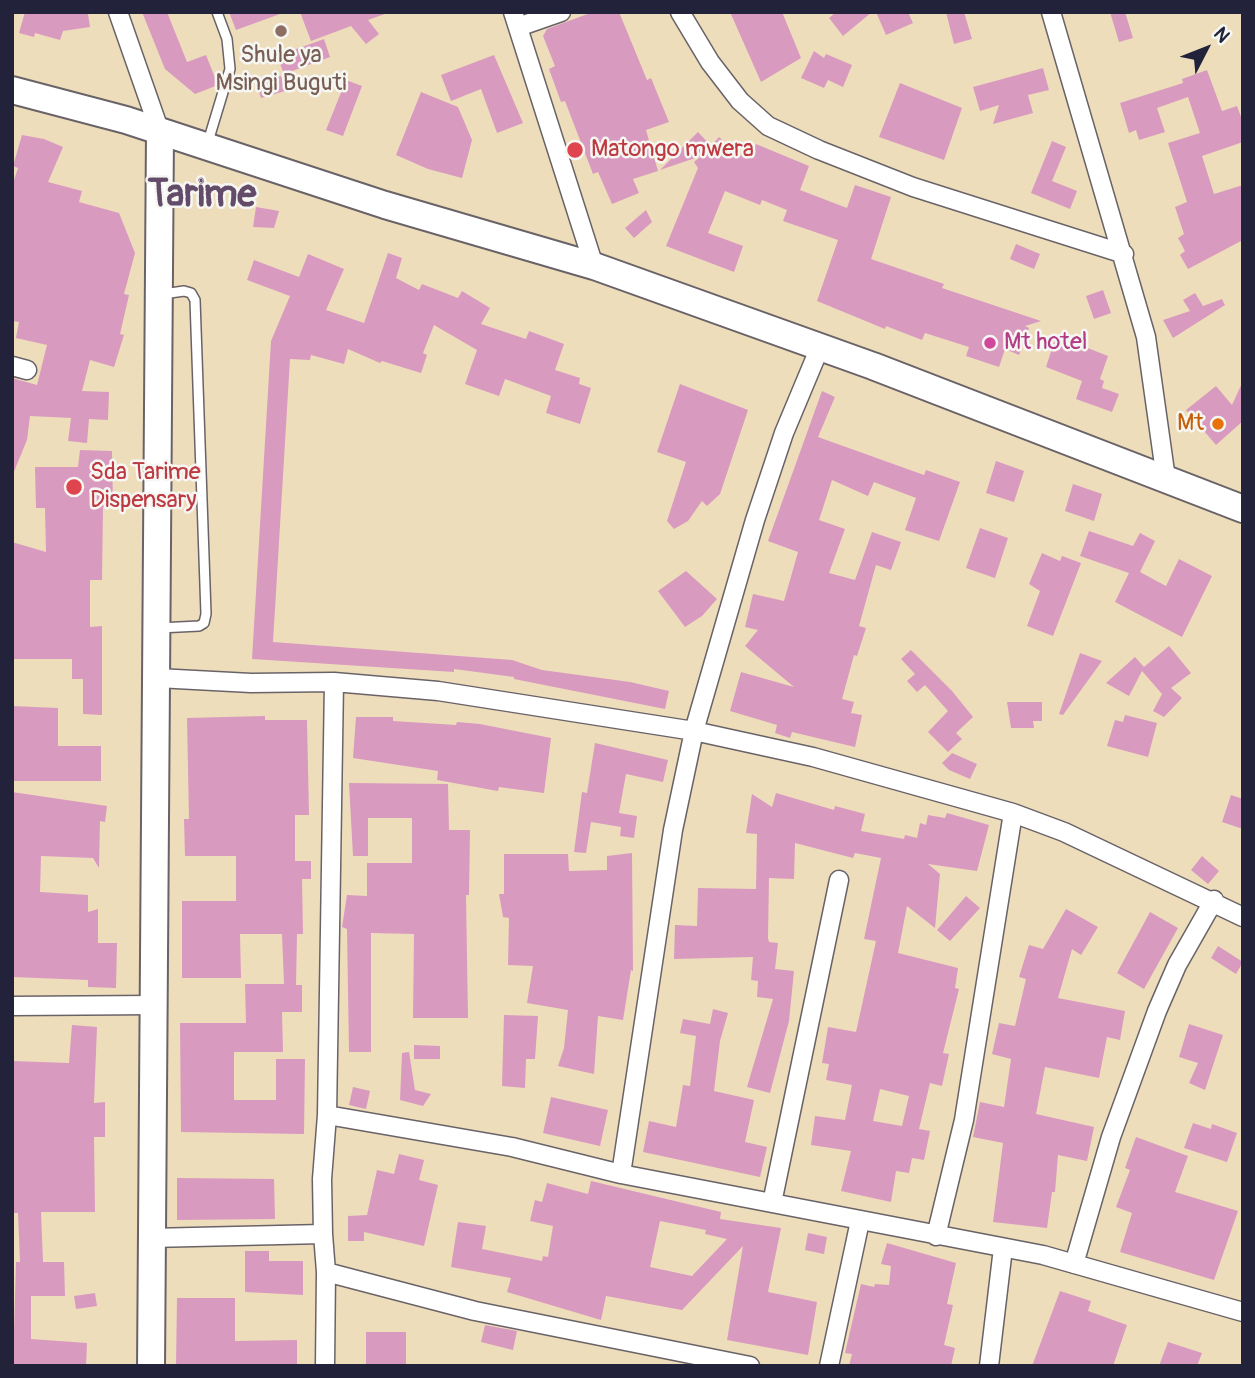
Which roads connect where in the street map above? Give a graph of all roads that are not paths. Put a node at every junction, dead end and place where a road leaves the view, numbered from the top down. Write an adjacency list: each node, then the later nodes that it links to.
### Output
1 (118, 12): 8 (street)
2 (217, 12): 9 (lane)
3 (561, 12): 6 (street)
4 (680, 12): 10 (street)
5 (1051, 12): 10 (street)
6 (515, 20): 11 (street)
7 (12, 90): 8 (main road)
8 (160, 132): 9 (main road); 12 (main road)
9 (207, 147): 11 (main road)
10 (1124, 254): 14 (street)
11 (594, 266): 13 (main road)
12 (161, 295): 16 (main road); 16 (lane)
13 (820, 347): 14 (main road); 19 (street)
14 (1166, 479): 15 (main road)
15 (1243, 509)
16 (157, 628): 17 (main road)
17 (157, 678): 18 (street); 24 (main road)
18 (334, 682): 19 (street); 26 (street)
19 (694, 731): 20 (street); 27 (street)
20 (1013, 813): 22 (street); 31 (street)
21 (839, 880): 28 (street)
22 (1214, 900): 23 (street); 34 (street)
23 (1243, 917)
24 (155, 1005): 25 (street); 32 (main road)
25 (12, 1006)
26 (327, 1115): 27 (street); 30 (street)
27 (621, 1174): 28 (street)
28 (772, 1203): 29 (street)
29 (860, 1221): 31 (street); 40 (street)
30 (323, 1234): 32 (street); 35 (street)
31 (936, 1236): 33 (street)
32 (150, 1238): 37 (main road)
33 (1003, 1248): 34 (street); 41 (street)
34 (1074, 1264): 36 (street)
35 (326, 1272): 38 (street); 39 (street)
36 (1243, 1312)
37 (151, 1366)
38 (325, 1366)
39 (750, 1366)
40 (828, 1366)
41 (989, 1366)

